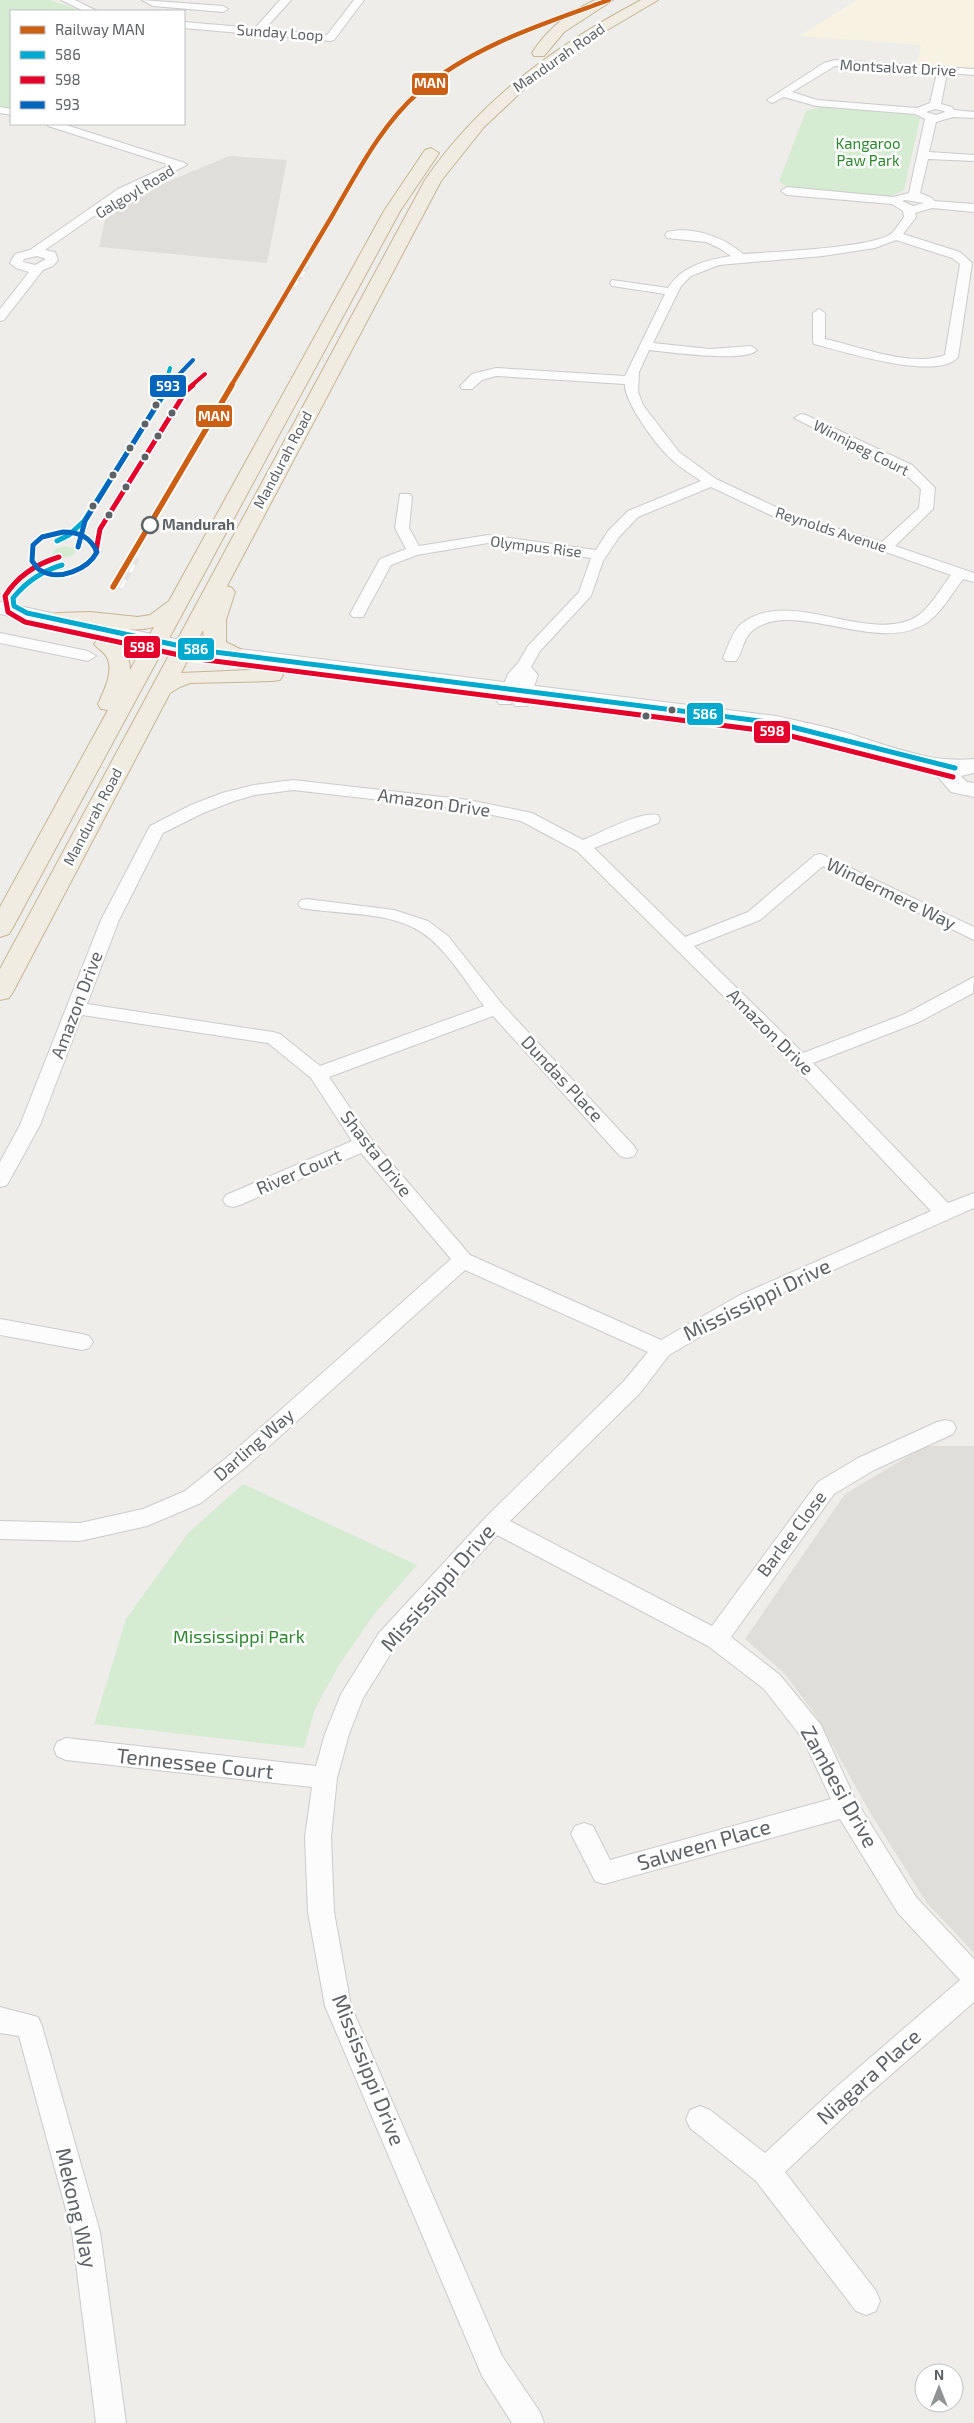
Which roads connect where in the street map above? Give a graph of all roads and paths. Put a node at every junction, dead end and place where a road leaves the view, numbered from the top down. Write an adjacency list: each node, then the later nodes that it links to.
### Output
1 (66, 0): 10 (street)
2 (147, 0): 9 (street)
3 (230, 0): 9 (street)
4 (286, 0): 13 (street)
5 (359, 0): 13 (street, Sunday Loop)
6 (606, 0): 14 (highway)
7 (621, 0): 14 (highway, Mandurah Road)
8 (651, 0): 55 (highway, Mandurah Road)
9 (223, 8): 12 (street)
10 (90, 10)
11 (185, 25): 12 (street, Sunday Loop)
12 (206, 27): 13 (street, Sunday Loop)
13 (257, 32)
14 (539, 53): 57 (highway, Mandurah Road)
15 (943, 70): 16 (street, Montsalvat Drive); 17 (street, Montsalvat Drive); 19 (street)
16 (974, 72)
17 (783, 93): 18 (street, Montsalvat Drive); 20 (street)
18 (772, 100)
19 (935, 106): 20 (street); 21 (street)
20 (919, 111): 23 (street)
21 (950, 113): 22 (street); 23 (street)
22 (974, 115)
23 (931, 118): 25 (street)
24 (55, 125): 33 (street, Galgoyl Road)
25 (922, 155): 26 (street); 28 (street)
26 (974, 158)
27 (787, 191): 29 (street)
28 (914, 196): 29 (street); 30 (street)
29 (896, 201): 32 (street)
30 (930, 204): 31 (street); 32 (street)
31 (974, 208)
32 (909, 209): 35 (street)
33 (88, 216): 36 (street, Galgoyl Road); 37 (street, Galgoyl Road)
34 (671, 235): 38 (street)
35 (896, 236): 38 (street); 40 (street)
36 (35, 252): 37 (street); 39 (street)
37 (51, 255): 39 (street, Galgoyl Road)
38 (740, 258): 42 (street)
39 (39, 267): 44 (street)
40 (970, 273): 43 (street)
41 (616, 283): 42 (street)
42 (673, 292): 45 (street)
43 (819, 313)
44 (0, 317)
45 (645, 346): 46 (street); 47 (street)
46 (751, 350)
47 (630, 380): 48 (street); 50 (street, Reynolds Avenue)
48 (467, 386)
49 (801, 418): 52 (street, Winnipeg Court)
50 (711, 482): 52 (street, Reynolds Avenue); 54 (street)
51 (405, 497): 53 (street)
52 (885, 547): 56 (street, Reynolds Avenue)
53 (414, 551): 54 (street, Olympus Rise); 60 (street, Olympus Rise)
54 (600, 556): 73 (street)
55 (229, 561): 67 (highway, Mandurah Road); 68 (highway)
56 (967, 576): 62 (street)
57 (177, 605): 61 (highway); 66 (highway, Mandurah Road)
58 (752, 606): 62 (street)
59 (0, 608): 61 (main road)
60 (358, 614)
61 (58, 619): 66 (main road)
62 (761, 620): 70 (street)
63 (0, 622): 65 (main road)
64 (0, 638): 69 (street)
65 (105, 644): 66 (main road); 74 (highway)
66 (153, 648): 67 (main road); 74 (highway, Mandurah Road)
67 (180, 654): 68 (main road); 71 (main road); 72 (highway, Mandurah Road)
68 (234, 655): 73 (main road)
69 (88, 656)
70 (731, 658)
71 (272, 675): 72 (highway); 73 (main road)
72 (159, 691): 84 (highway, Mandurah Road)
73 (515, 697): 75 (main road)
74 (93, 758): 80 (highway, Mandurah Road)
75 (963, 768): 76 (main road)
76 (974, 790)
77 (652, 819): 78 (street)
78 (583, 847): 82 (street, Amazon Drive); 85 (street, Amazon Drive)
79 (307, 904): 86 (street, Dundas Place)
80 (0, 929)
81 (974, 934): 82 (street, Windermere Way)
82 (683, 944): 87 (street, Amazon Drive)
83 (974, 983): 87 (street)
84 (0, 992)
85 (76, 1008): 88 (street, Shasta Drive); 91 (street, Amazon Drive)
86 (496, 1008): 88 (street); 90 (street, Dundas Place)
87 (800, 1061): 94 (street, Amazon Drive)
88 (318, 1074): 89 (street, Shasta Drive)
89 (364, 1144): 92 (street, River Court); 95 (street, Shasta Drive)
90 (627, 1151)
91 (0, 1180)
92 (233, 1200)
93 (974, 1200): 94 (street, Mississippi Drive)
94 (945, 1213): 98 (street, Mississippi Drive)
95 (463, 1260): 98 (street, Shasta Drive); 101 (street, Darling Way)
96 (0, 1327): 97 (street)
97 (82, 1342)
98 (662, 1349): 100 (street, Mississippi Drive)
99 (945, 1428): 102 (street, Barlee Close)
100 (494, 1523): 102 (street, Zambesi Drive); 104 (street, Mississippi Drive)
101 (0, 1530)
102 (716, 1639): 105 (street, Zambesi Drive)
103 (66, 1749): 104 (street, Tennessee Court)
104 (325, 1778): 114 (street, Mississippi Drive)
105 (846, 1806): 106 (street, Salween Place); 107 (street, Zambesi Drive)
106 (584, 1834)
107 (974, 1977)
108 (974, 1985): 111 (street, Niagara Place)
109 (0, 2020): 113 (street, Mekong Way)
110 (700, 2119): 111 (street)
111 (766, 2171): 112 (street)
112 (866, 2300)
113 (111, 2423)
114 (529, 2423)

